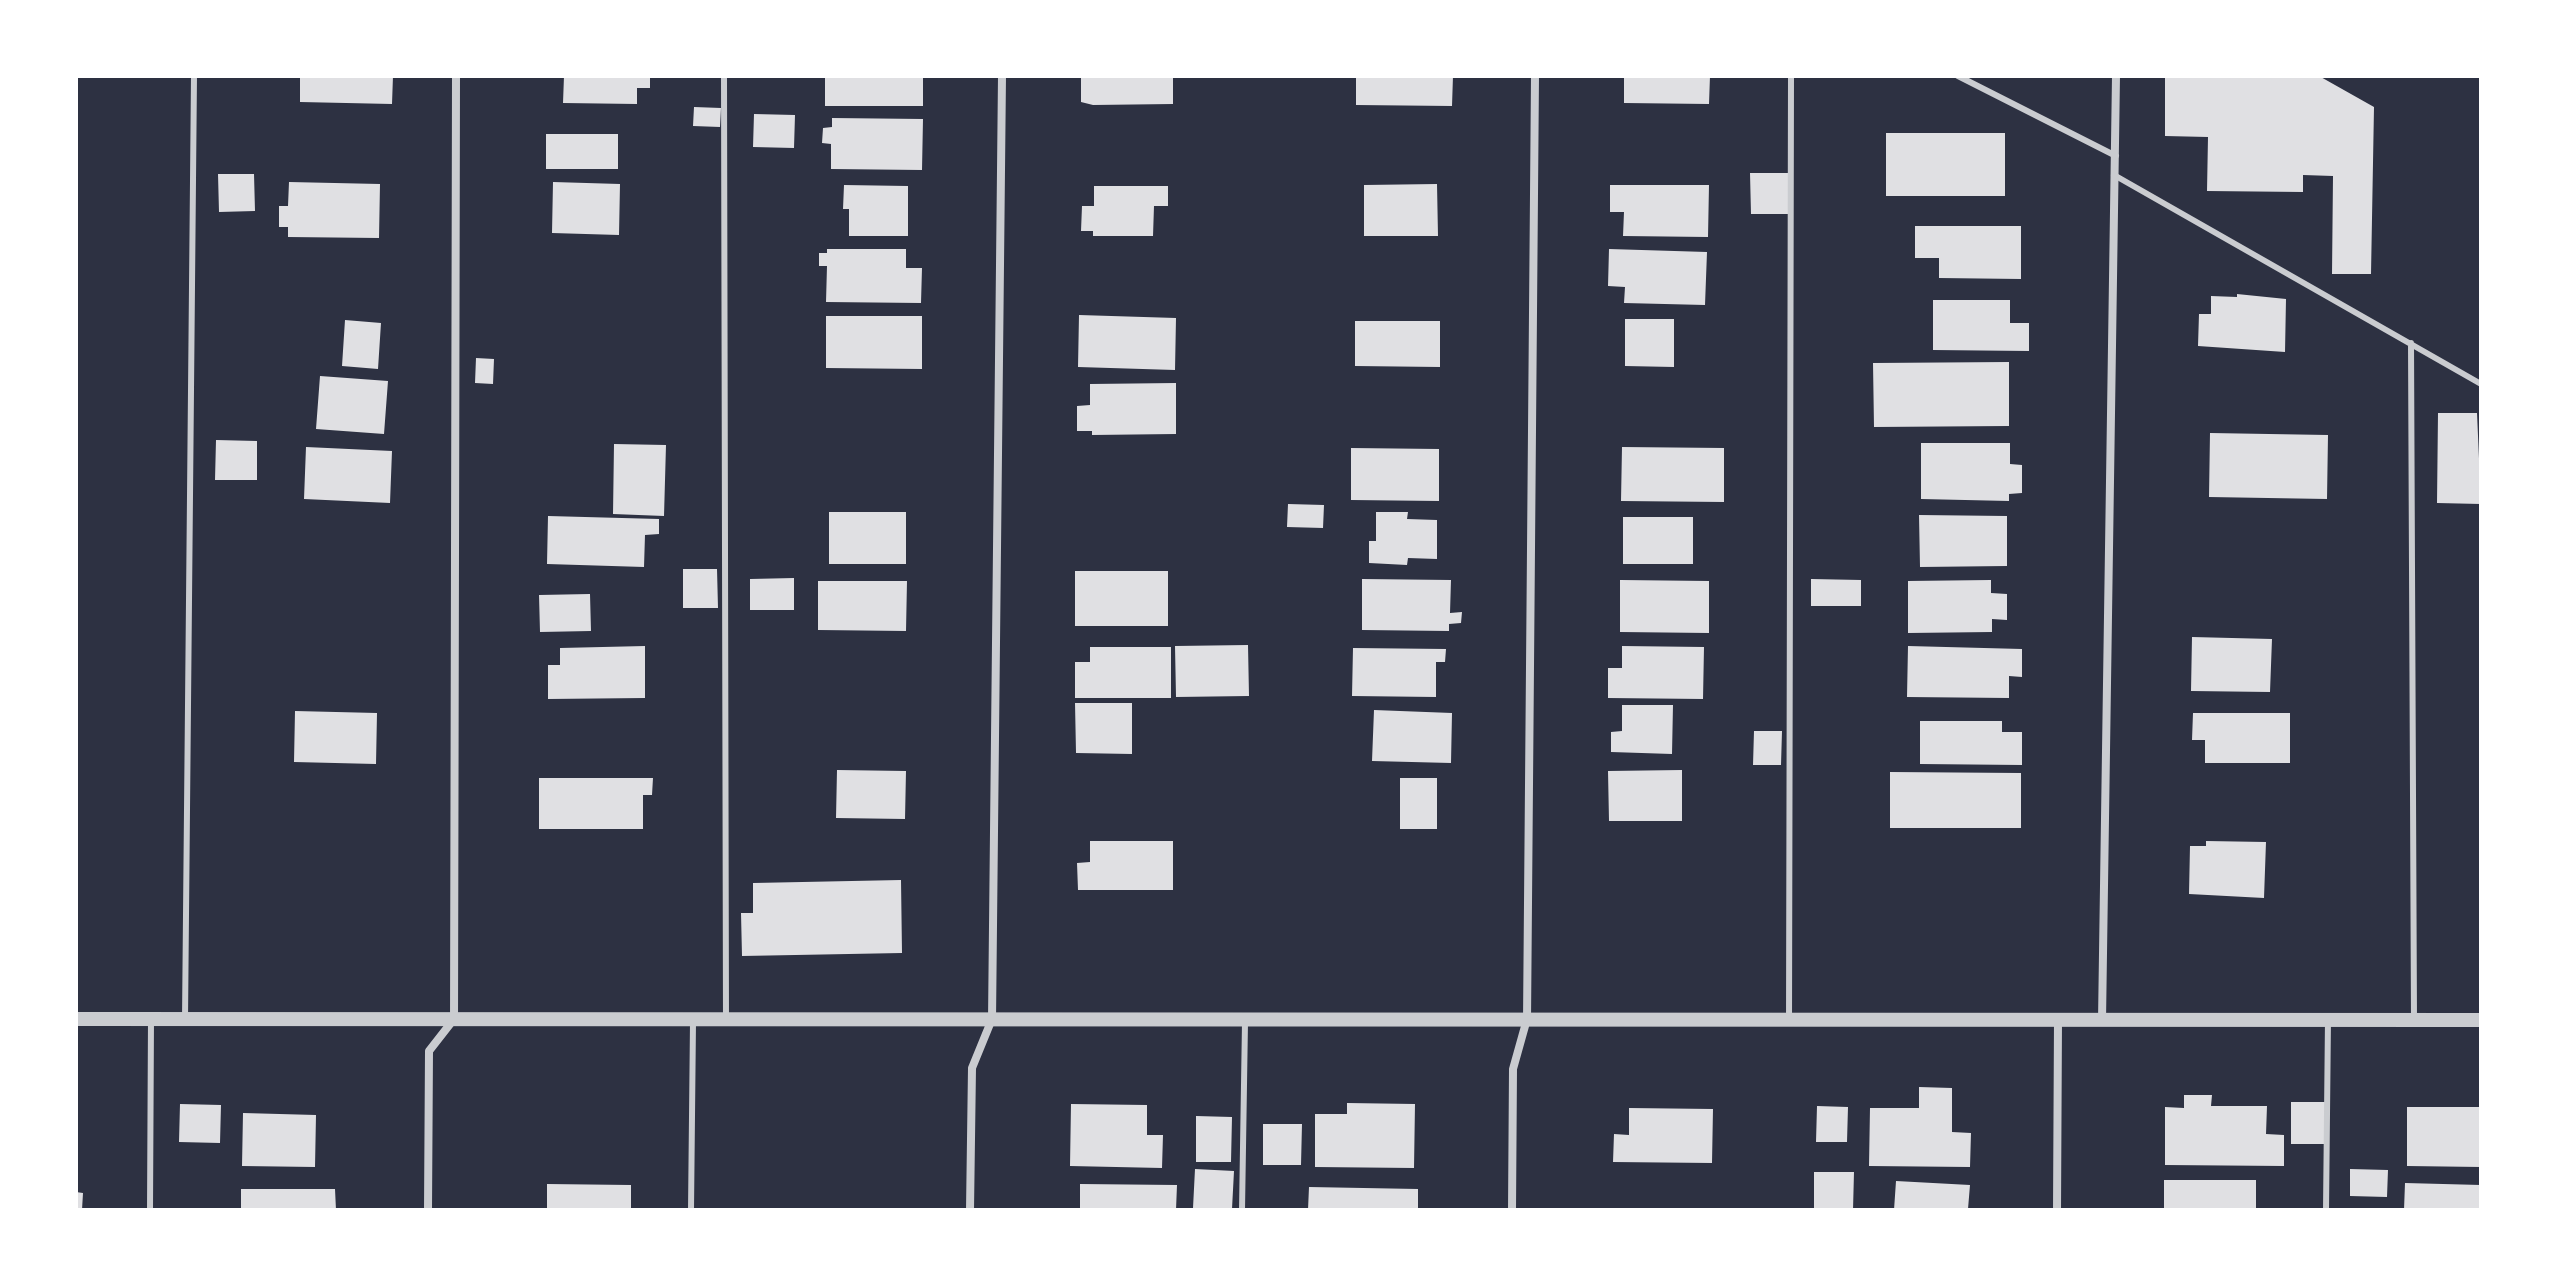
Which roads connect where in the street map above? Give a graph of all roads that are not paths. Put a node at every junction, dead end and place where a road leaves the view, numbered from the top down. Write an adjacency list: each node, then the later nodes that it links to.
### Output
1 (194, 76): 16 (lane)
2 (456, 76): 17 (street)
3 (724, 76): 19 (lane)
4 (1002, 76): 20 (street)
5 (1535, 76): 21 (street)
6 (1791, 76): 23 (lane)
7 (1958, 76): 9 (lane)
8 (2116, 76): 9 (street)
9 (2116, 156): 10 (street)
10 (2114, 175): 11 (lane); 25 (street)
11 (2411, 343): 12 (lane); 26 (lane)
12 (2481, 384)
13 (1246, 1018): 20 (street); 21 (street); 32 (lane)
14 (76, 1019): 15 (street)
15 (151, 1019): 16 (street); 28 (lane)
16 (185, 1019): 17 (street)
17 (454, 1019): 18 (street); 29 (street)
18 (693, 1019): 19 (street); 30 (lane)
19 (726, 1019): 20 (street)
20 (992, 1019): 31 (street)
21 (1527, 1019): 23 (street); 33 (street)
22 (2328, 1019): 25 (street); 26 (street); 35 (lane)
23 (1789, 1020): 24 (street)
24 (2058, 1020): 25 (street); 34 (street)
25 (2102, 1020)
26 (2414, 1020): 27 (street)
27 (2481, 1020)
28 (150, 1210)
29 (428, 1210)
30 (691, 1210)
31 (970, 1210)
32 (1242, 1210)
33 (1512, 1210)
34 (2057, 1210)
35 (2326, 1210)

